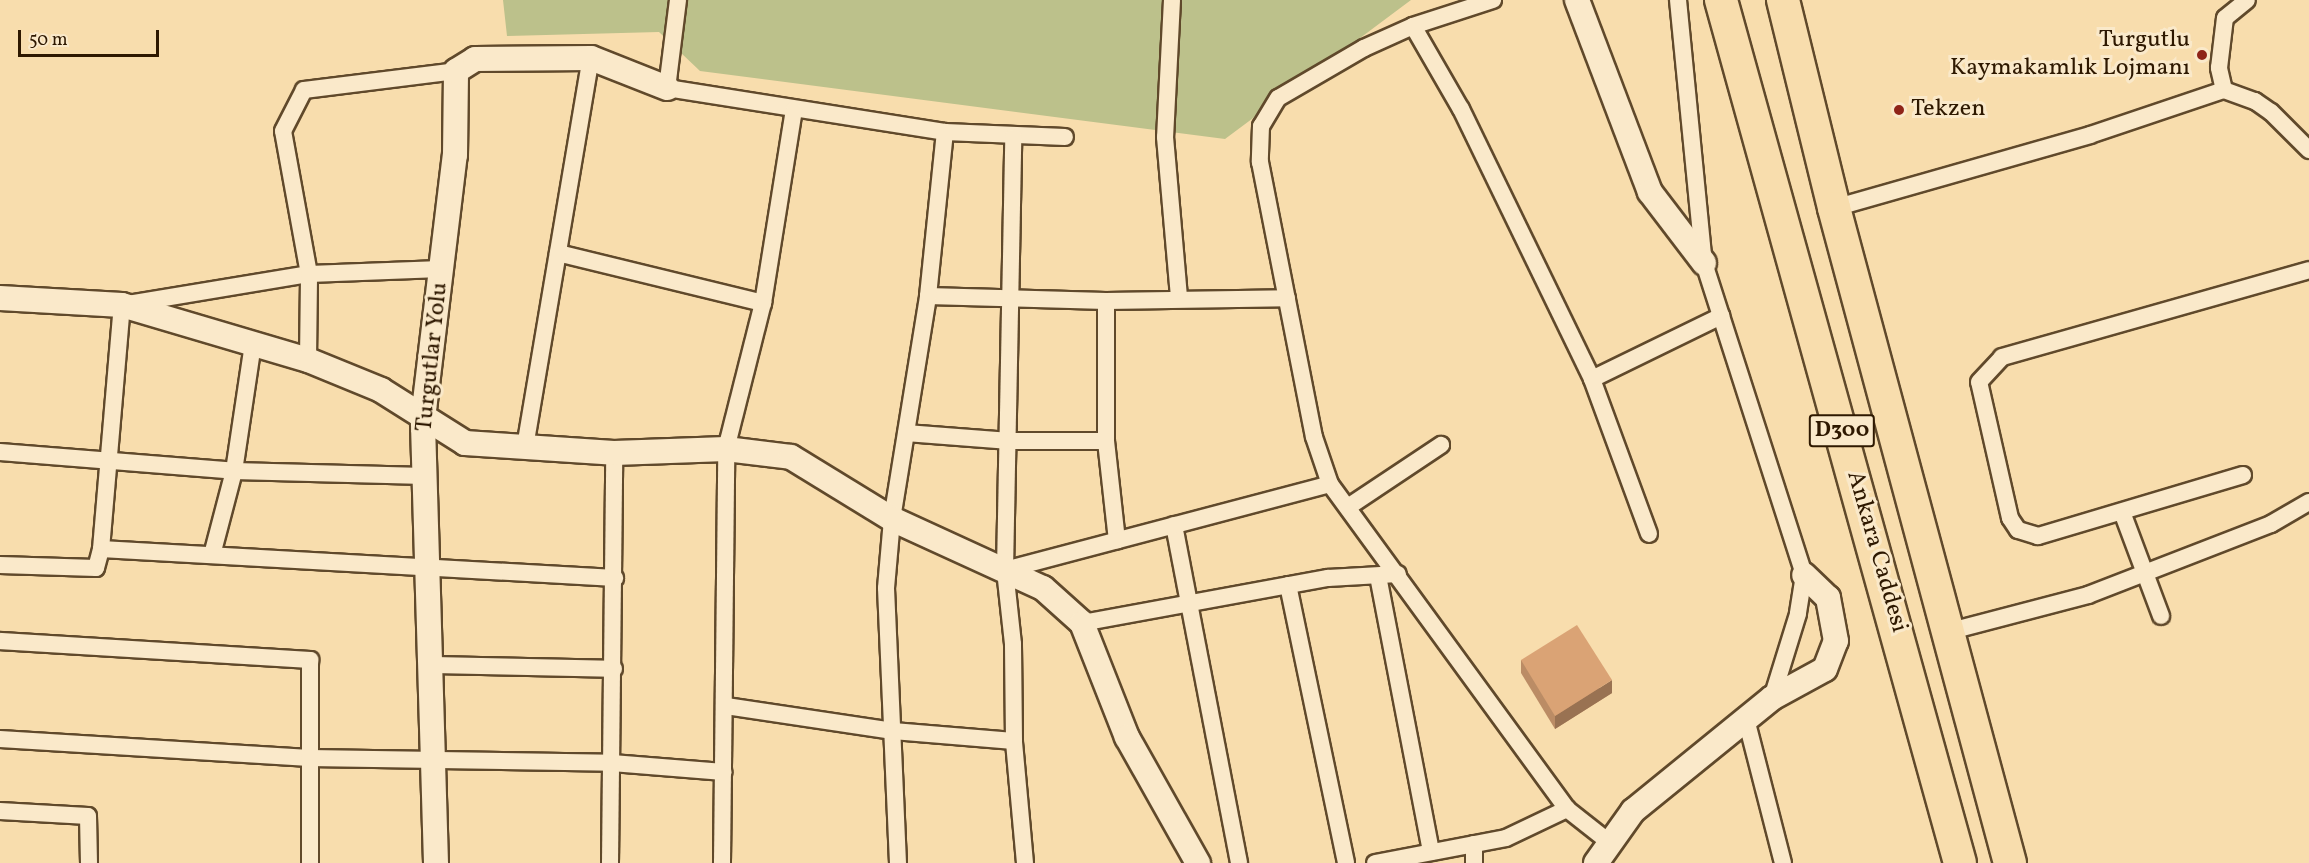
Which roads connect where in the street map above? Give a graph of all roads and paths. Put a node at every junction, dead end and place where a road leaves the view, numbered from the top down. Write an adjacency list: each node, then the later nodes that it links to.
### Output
1 (678, 0): 12 (street)
2 (1172, 0): 27 (street)
3 (1493, 0): 9 (street)
4 (1577, 0): 21 (street)
5 (1678, 0): 21 (street)
6 (1721, 0): 105 (highway, Ankara Caddesi / D300)
7 (1783, 0): 19 (highway, Ankara Caddesi / D300)
8 (2247, 0): 13 (street)
9 (1413, 26): 28 (street); 36 (street)
10 (591, 58): 11 (street); 12 (street); 20 (street)
11 (456, 71): 22 (street, Turgutlar Yolu); 24 (street)
12 (667, 88): 14 (street)
13 (2224, 90): 18 (street); 19 (street)
14 (794, 110): 15 (street); 31 (street)
15 (945, 132): 16 (street); 25 (street)
16 (1013, 137): 17 (street); 29 (street)
17 (1065, 137)
18 (2309, 150)
19 (1834, 208): 72 (highway, Ankara Caddesi / D300)
20 (558, 253): 31 (street); 42 (street)
21 (1704, 263): 33 (street)
22 (441, 269): 24 (street); 37 (street, Turgutlar Yolu)
23 (2309, 270): 53 (street)
24 (309, 274): 32 (street); 35 (street)
25 (928, 296): 29 (street); 38 (street)
26 (0, 298): 32 (street)
27 (1179, 298): 28 (street); 30 (street)
28 (1287, 298): 50 (street)
29 (1013, 299): 30 (street); 39 (street)
30 (1106, 301): 40 (street)
31 (763, 303): 43 (street)
32 (122, 304): 34 (street); 46 (street)
33 (1721, 316): 36 (street); 65 (street)
34 (253, 344): 35 (street); 47 (street)
35 (308, 360): 37 (street)
36 (1592, 379): 56 (street)
37 (423, 418): 42 (street); 49 (street, Turgutlar Yolu)
38 (906, 433): 39 (street); 54 (street)
39 (1010, 441): 40 (street); 62 (street)
40 (1106, 441): 57 (street)
41 (1441, 445): 52 (street)
42 (525, 447): 45 (street)
43 (726, 449): 45 (street); 54 (street); 77 (street)
44 (0, 452): 46 (street)
45 (615, 453): 67 (street)
46 (106, 458): 47 (street); 58 (street)
47 (234, 471): 49 (street); 59 (street)
48 (2243, 475): 53 (street)
49 (425, 476): 61 (street, Turgutlar Yolu)
50 (1330, 484): 52 (street); 55 (street)
51 (2309, 502): 63 (street)
52 (1348, 507): 64 (street)
53 (2122, 512): 63 (street)
54 (892, 519): 62 (street); 79 (street)
55 (1174, 525): 57 (street); 69 (street)
56 (1649, 534)
57 (1117, 540): 62 (street)
58 (101, 549): 59 (street); 60 (street)
59 (212, 555): 61 (street)
60 (0, 565)
61 (428, 567): 67 (street); 74 (street, Turgutlar Yolu)
62 (1005, 570): 71 (street); 81 (street)
63 (2144, 573): 70 (street); 72 (street)
64 (1398, 574): 66 (street); 86 (street)
65 (1803, 575): 76 (street); 76 (street)
66 (1378, 576): 68 (street); 90 (street)
67 (615, 578): 75 (street)
68 (1288, 585): 69 (street); 100 (street)
69 (1190, 604): 71 (street); 99 (street)
70 (2161, 616)
71 (1082, 623): 98 (street)
72 (1947, 632): 106 (highway, Ankara Caddesi / D300)
73 (0, 640): 82 (street)
74 (430, 665): 75 (street); 83 (street, Turgutlar Yolu)
75 (614, 669): 84 (street)
76 (1772, 698): 78 (street)
77 (726, 706): 79 (street); 85 (street)
78 (1746, 719): 88 (street); 104 (street)
79 (893, 731): 81 (street); 96 (street)
80 (0, 739): 82 (street)
81 (1014, 741): 97 (street)
82 (309, 758): 83 (street); 92 (street)
83 (433, 761): 84 (street); 93 (street, Turgutlar Yolu)
84 (612, 763): 85 (street); 94 (street)
85 (724, 772): 95 (street)
86 (1567, 809): 88 (street); 89 (street)
87 (0, 811): 91 (street)
88 (1610, 843): 103 (street)
89 (1474, 844): 90 (street); 102 (street)
90 (1431, 852): 101 (street)
91 (89, 863)
92 (310, 863)
93 (436, 863)
94 (610, 863)
95 (722, 863)
96 (898, 863)
97 (1025, 863)
98 (1198, 863)
99 (1239, 863)
100 (1346, 863)
101 (1375, 863)
102 (1474, 863)
103 (1596, 863)
104 (1783, 863)
105 (1960, 863)
106 (2010, 863)

